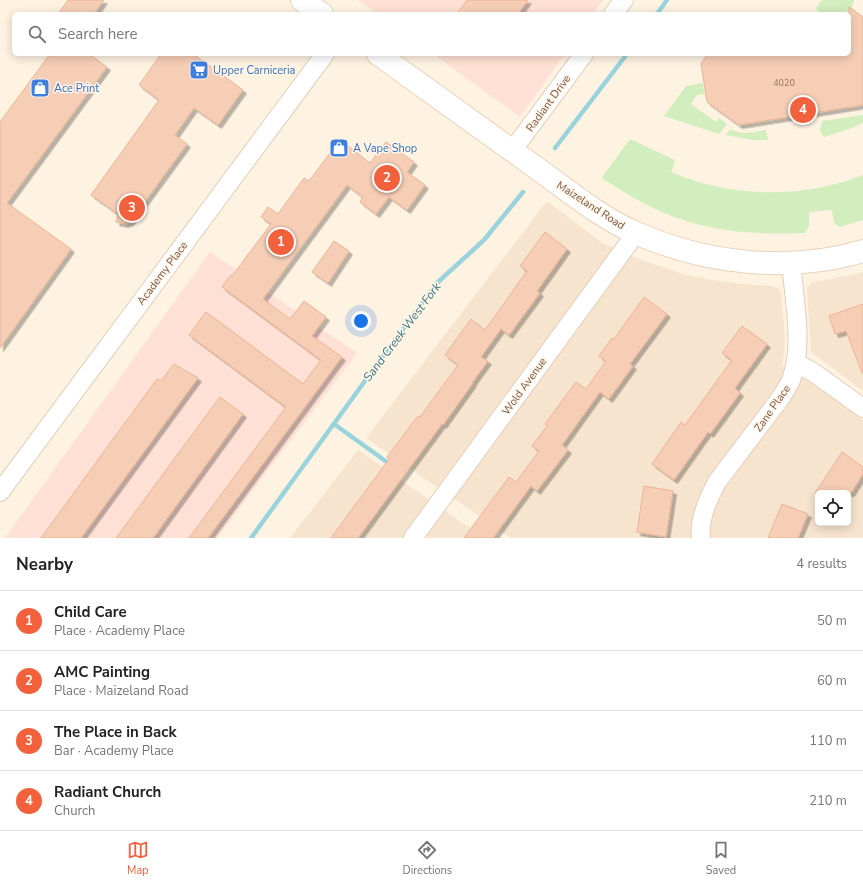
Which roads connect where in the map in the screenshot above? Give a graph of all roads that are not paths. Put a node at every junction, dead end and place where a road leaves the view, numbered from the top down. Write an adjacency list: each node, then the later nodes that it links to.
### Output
1 (302, 0): 3 (main road)
2 (624, 0): 4 (street)
3 (319, 12)
4 (615, 12)
5 (324, 56): 14 (street, Academy Place)
6 (381, 56): 8 (main road, Maizeland Road)
7 (583, 56): 8 (street, Radiant Drive)
8 (512, 151): 9 (main road, Maizeland Road)
9 (636, 233): 11 (main road, Maizeland Road); 15 (street, Wold Avenue)
10 (863, 251): 11 (main road, Maizeland Road)
11 (791, 263): 12 (street, Zane Place)
12 (796, 363): 13 (street); 16 (street, Zane Place)
13 (863, 408)
14 (0, 492)
15 (412, 538)
16 (701, 538)

